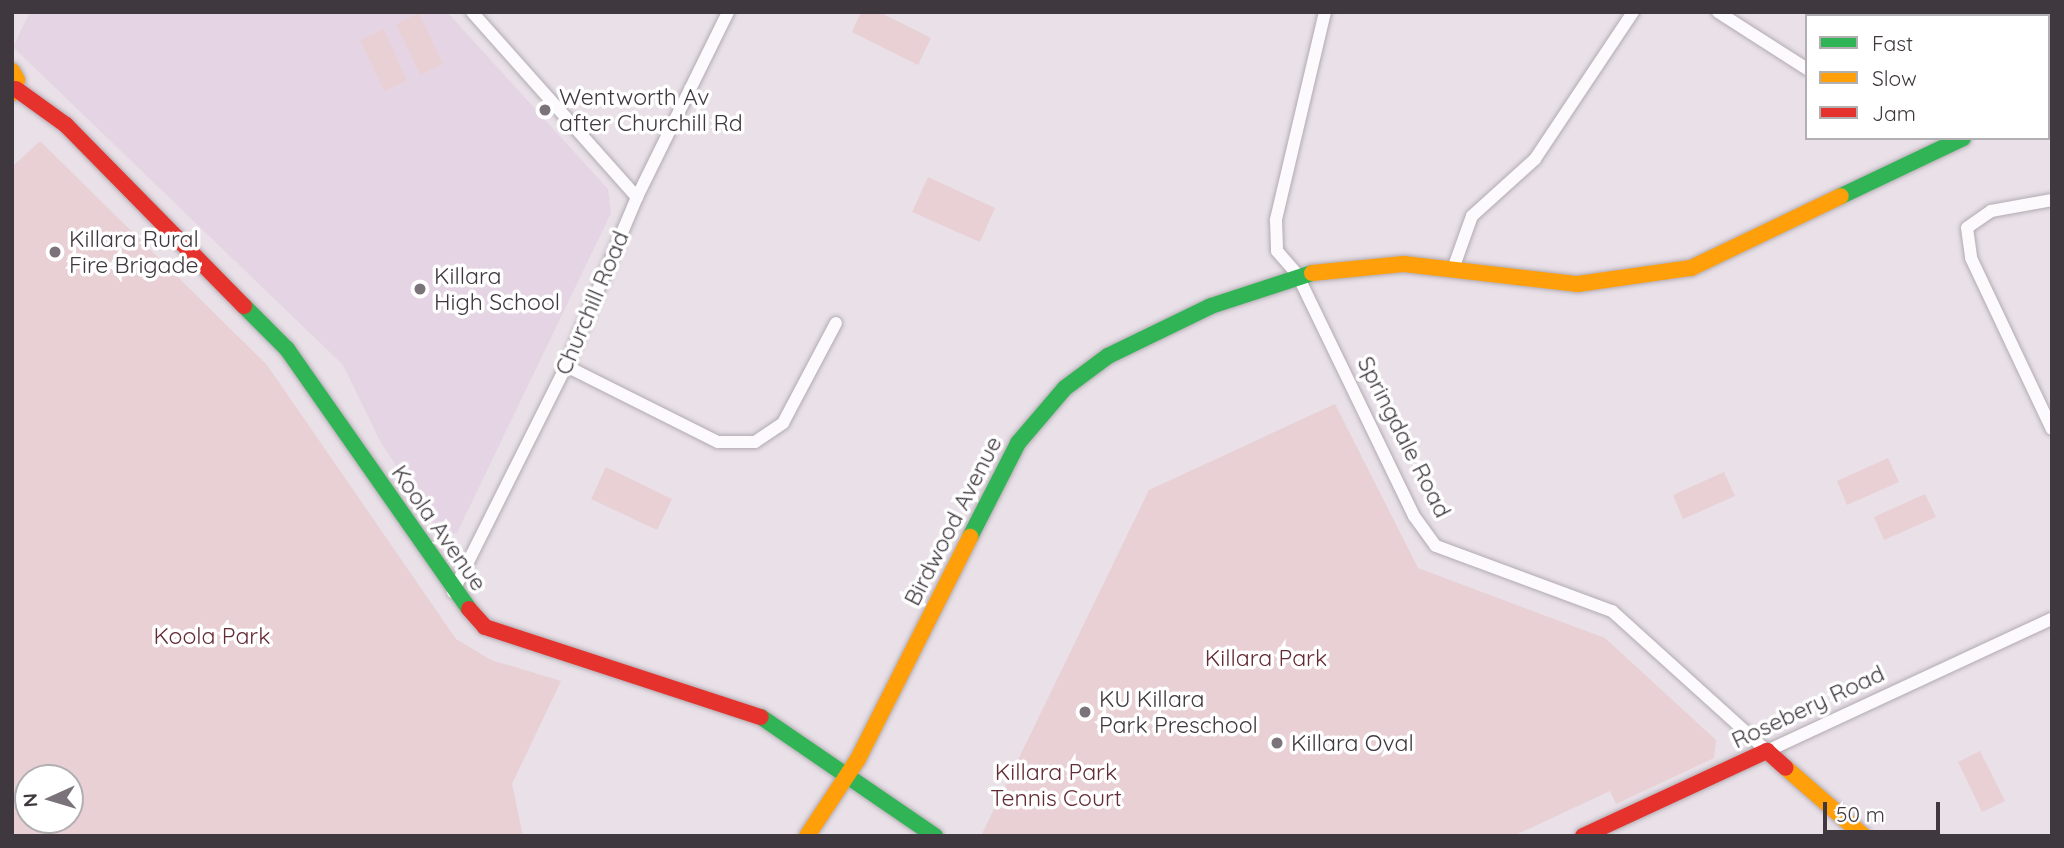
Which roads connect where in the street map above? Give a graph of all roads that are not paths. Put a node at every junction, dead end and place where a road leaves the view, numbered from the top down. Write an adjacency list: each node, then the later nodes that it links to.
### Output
1 (472, 12): 10 (street)
2 (727, 12): 10 (street, Churchill Road)
3 (1325, 12): 13 (street, Springdale Road)
4 (1633, 12): 12 (street)
5 (1718, 12): 6 (street)
6 (1805, 68)
7 (12, 71): 8 (main road)
8 (14, 91): 17 (main road, Koola Avenue)
9 (1959, 140): 12 (main road, Birdwood Avenue)
10 (637, 197): 15 (street, Churchill Road)
11 (2052, 200): 16 (street)
12 (1453, 269): 13 (main road, Birdwood Avenue)
13 (1297, 274): 19 (street, Springdale Road); 20 (main road, Birdwood Avenue)
14 (836, 323): 15 (street)
15 (566, 366): 17 (street, Churchill Road)
16 (2052, 429)
17 (453, 592): 20 (main road, Koola Avenue)
18 (2052, 619): 19 (street, Rosebery Road)
19 (1767, 751): 23 (main road, Rosebery Road); 24 (main road, Springdale Road)
20 (849, 774): 21 (main road, Birdwood Avenue); 22 (main road, Koola Avenue)
21 (807, 836)
22 (935, 836)
23 (1583, 836)
24 (1864, 836)

